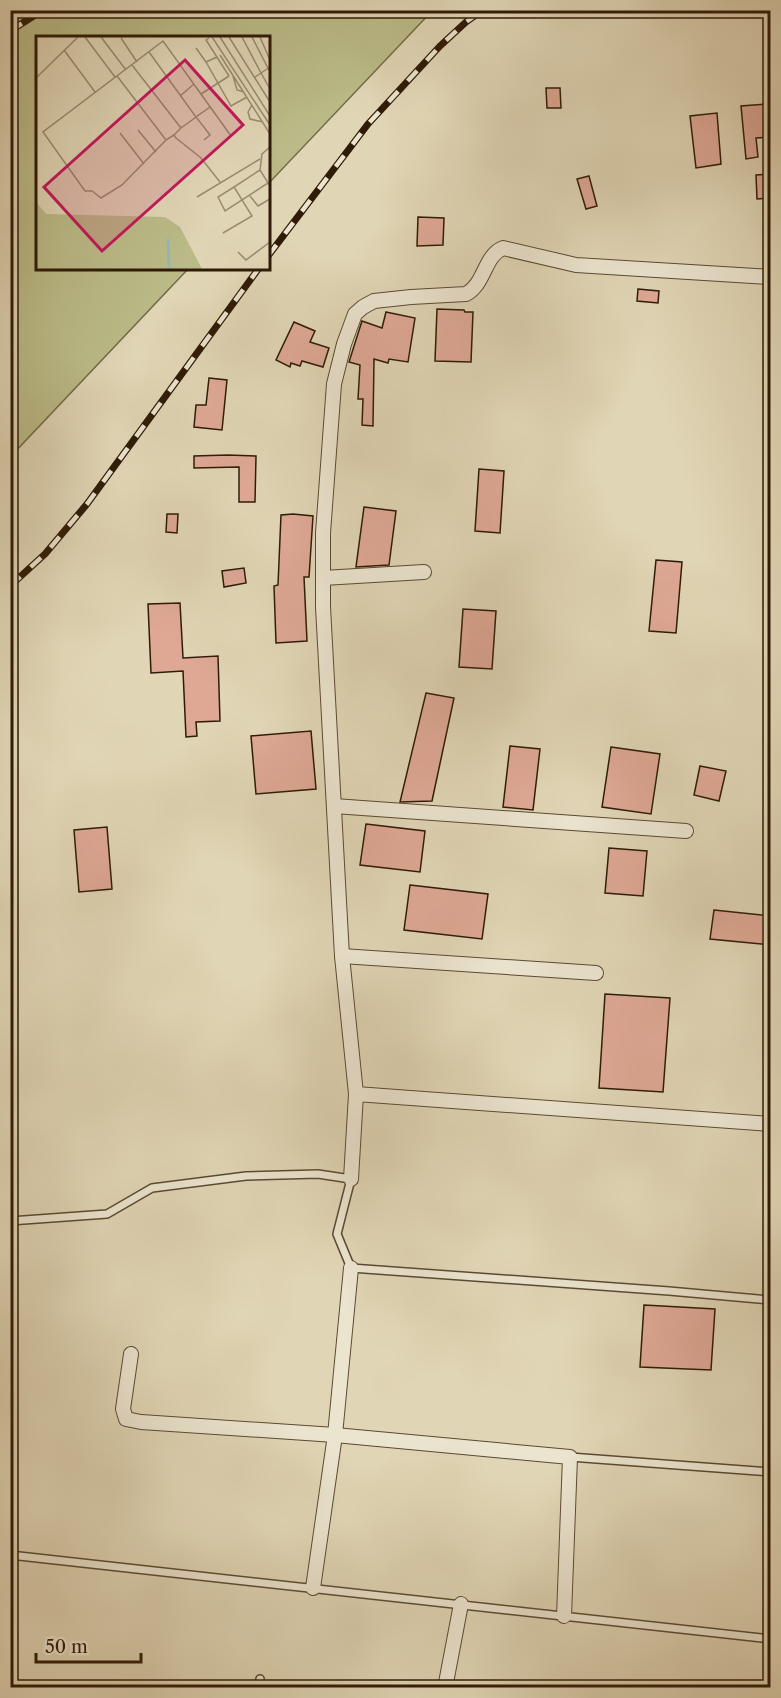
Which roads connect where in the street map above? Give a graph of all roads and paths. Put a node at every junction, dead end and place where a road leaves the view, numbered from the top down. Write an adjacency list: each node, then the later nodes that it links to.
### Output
1 (771, 278): 3 (street)
2 (424, 572): 3 (street)
3 (323, 578): 4 (street)
4 (334, 806): 5 (street); 6 (street)
5 (686, 831)
6 (342, 956): 7 (street); 8 (street)
7 (596, 973)
8 (356, 1094): 9 (street); 10 (street)
9 (771, 1124)
10 (351, 1179): 11 (lane); 12 (lane)
11 (10, 1221)
12 (351, 1268): 13 (lane); 15 (street)
13 (771, 1300)
14 (131, 1353): 15 (street)
15 (335, 1435): 16 (street); 19 (street)
16 (570, 1457): 17 (lane); 21 (street)
17 (771, 1472)
18 (10, 1555): 19 (lane)
19 (313, 1588): 20 (lane)
20 (461, 1604): 21 (lane); 25 (street)
21 (564, 1616): 22 (lane)
22 (771, 1639)
23 (260, 1679): 24 (lane)
24 (258, 1688)
25 (445, 1688)

